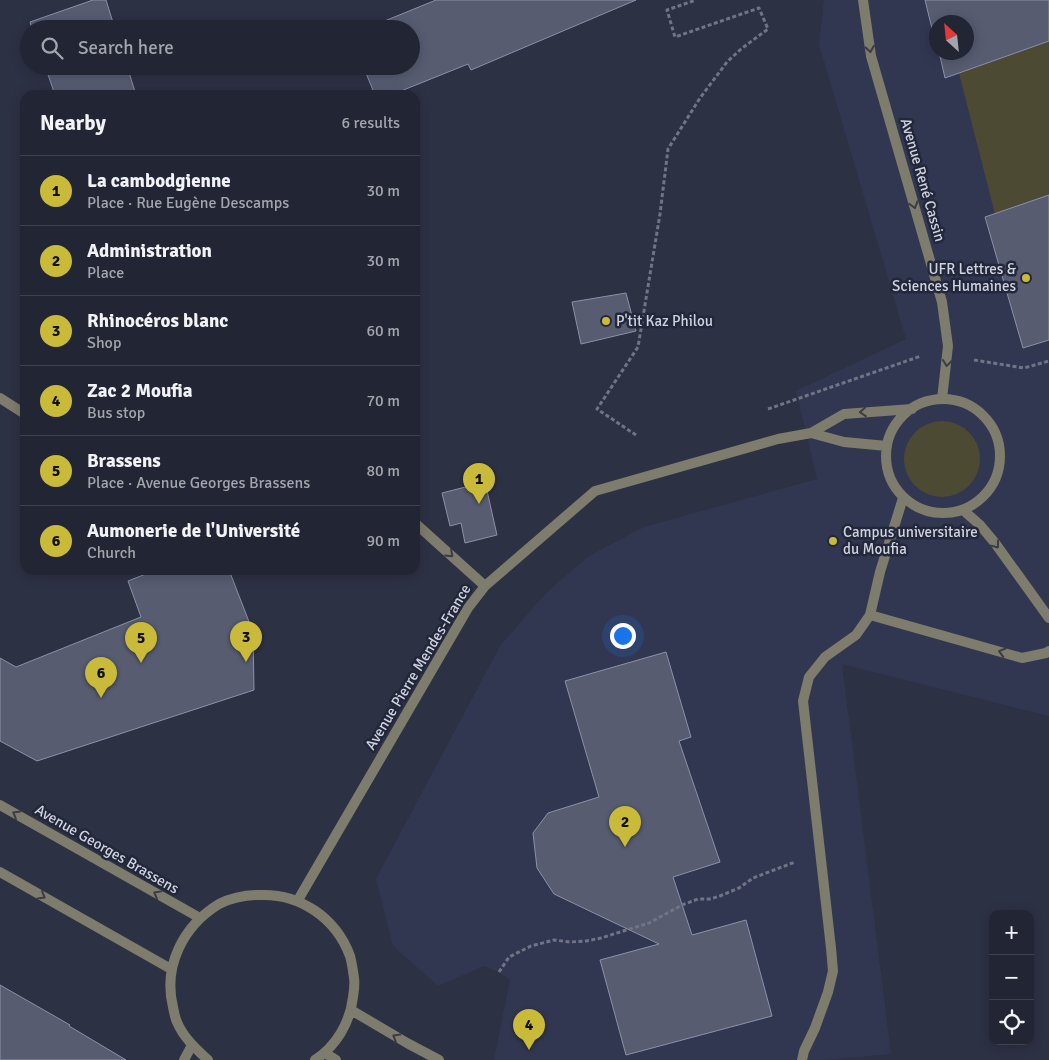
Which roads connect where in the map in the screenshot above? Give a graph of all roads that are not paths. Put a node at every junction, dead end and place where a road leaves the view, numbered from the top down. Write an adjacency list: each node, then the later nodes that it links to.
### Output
1 (863, 0): 3 (street, Avenue René Cassin, one-way to 3)
2 (0, 398): 5 (street)
3 (942, 399): 4 (street); 9 (street)
4 (912, 409): 6 (street, Avenue Pierre Mendes-France, one-way to 6); 7 (street)
5 (20, 411)
6 (811, 434): 7 (street, Avenue Pierre Mendes-France); 11 (street, Avenue Pierre Mendes-France)
7 (887, 446): 8 (street)
8 (903, 498): 9 (street); 12 (street)
9 (963, 510): 13 (street, one-way to 13)
10 (420, 528): 11 (street, one-way to 11)
11 (484, 586): 17 (street, Avenue Pierre Mendes-France)
12 (870, 615): 14 (street, one-way to 12); 28 (street)
13 (1049, 618)
14 (1049, 651)
15 (0, 805): 18 (street, Avenue Georges Brassens, one-way to 15)
16 (0, 872): 19 (street, one-way to 19)
17 (298, 900): 18 (street); 20 (street)
18 (200, 918): 19 (street)
19 (171, 969): 21 (street)
20 (352, 1010): 22 (street); 27 (street, one-way to 20)
21 (192, 1045): 23 (street); 24 (street)
22 (325, 1053): 25 (street); 26 (street)
23 (184, 1060)
24 (208, 1060)
25 (315, 1060)
26 (336, 1060)
27 (439, 1060)
28 (802, 1060)

